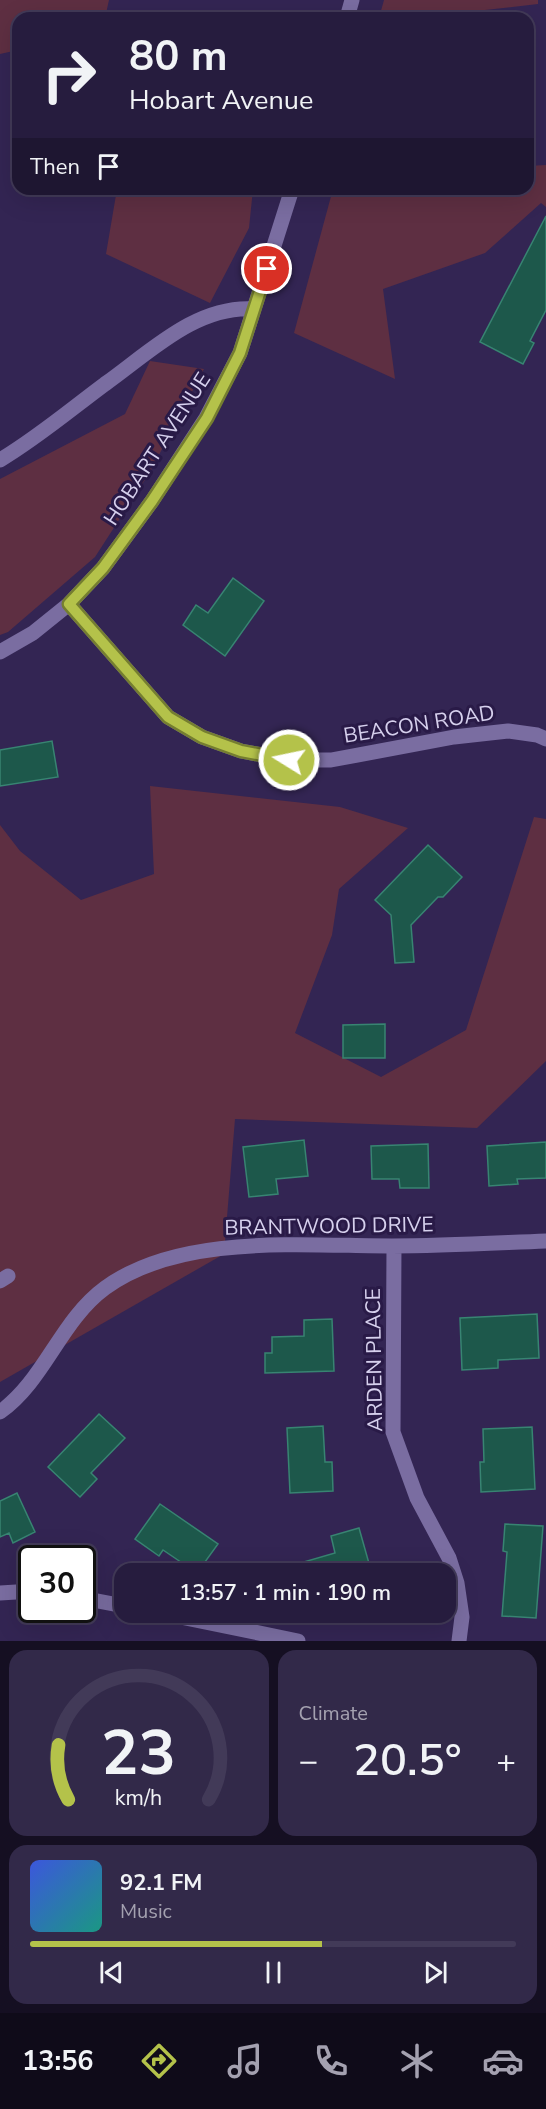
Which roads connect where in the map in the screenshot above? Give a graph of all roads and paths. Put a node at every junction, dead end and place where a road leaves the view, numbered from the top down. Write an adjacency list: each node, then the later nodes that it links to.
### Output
1 (290, 195): 2 (street, HOBART AVENUE)
2 (254, 309): 3 (street); 4 (street, HOBART AVENUE)
3 (0, 460)
4 (69, 604): 5 (street, HOBART AVENUE); 6 (street, BEACON ROAD)
5 (0, 652)
6 (546, 739)
7 (546, 1241): 8 (street, BRANTWOOD DRIVE)
8 (394, 1246): 9 (street, BRANTWOOD DRIVE); 16 (street, ARDEN PLACE)
9 (0, 1412)
10 (18, 1592): 11 (street)
11 (0, 1593)
12 (96, 1601): 13 (street)
13 (114, 1604)
14 (210, 1623): 15 (street)
15 (298, 1641)
16 (459, 1641)

